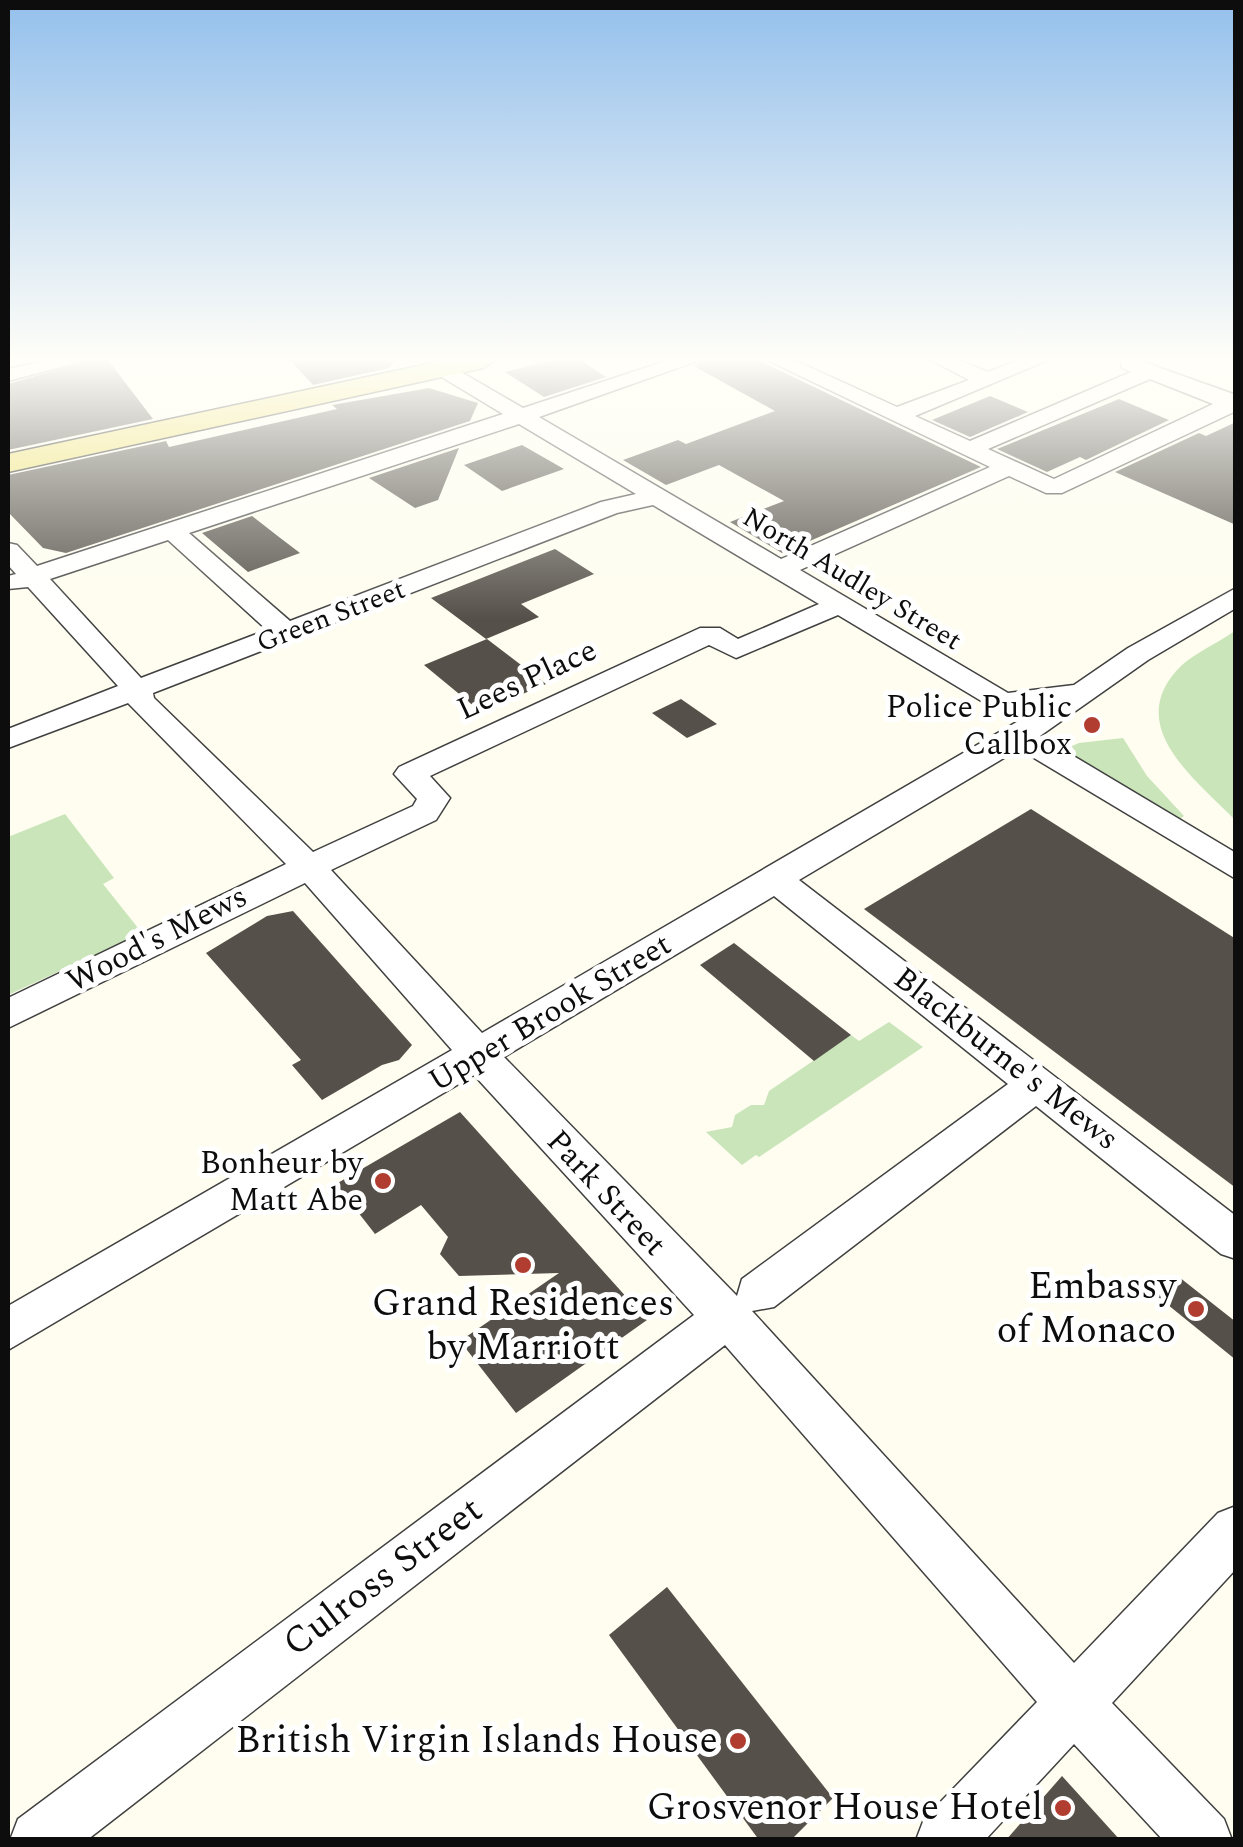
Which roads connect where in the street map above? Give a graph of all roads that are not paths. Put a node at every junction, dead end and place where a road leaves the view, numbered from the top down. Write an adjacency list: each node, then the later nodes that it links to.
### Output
1 (81, 446): 8 (main road)
2 (432, 446): 11 (street)
3 (568, 446): 10 (street, North Audley Street)
4 (964, 446): 7 (street)
5 (977, 446): 7 (street)
6 (1143, 446): 9 (street)
7 (970, 449): 9 (street)
8 (8, 463)
9 (1009, 467): 13 (street)
10 (655, 497): 13 (street, North Audley Street); 17 (street, Green Street)
11 (172, 531): 14 (street); 17 (street)
12 (8, 550): 14 (street, Park Street)
13 (779, 570): 16 (street, North Audley Street)
14 (20, 581): 18 (street, Park Street)
15 (1236, 596): 19 (street, Upper Brook Street)
16 (838, 605): 19 (street, North Audley Street); 22 (street, Lees Place)
17 (287, 633): 18 (street, Green Street)
18 (138, 690): 21 (street, Green Street); 22 (street, Park Street)
19 (1088, 690): 20 (street, Upper Brook Street)
20 (1018, 736): 23 (street); 24 (street, Upper Brook Street)
21 (8, 739)
22 (308, 866): 25 (street, Wood's Mews); 26 (street, Park Street)
23 (1236, 868)
24 (775, 880): 26 (street, Upper Brook Street); 27 (street, Blackburne's Mews)
25 (8, 1014)
26 (478, 1056): 29 (street, Park Street); 30 (street, Upper Brook Street)
27 (1038, 1083): 28 (street, Blackburne's Mews); 29 (street, Culross Street)
28 (1236, 1241)
29 (743, 1305): 32 (street, Park Street); 33 (street, Culross Street)
30 (8, 1330)
31 (1236, 1531): 32 (street)
32 (1072, 1701): 34 (street); 35 (street, Park Street)
33 (38, 1840)
34 (945, 1840)
35 (1203, 1840)

